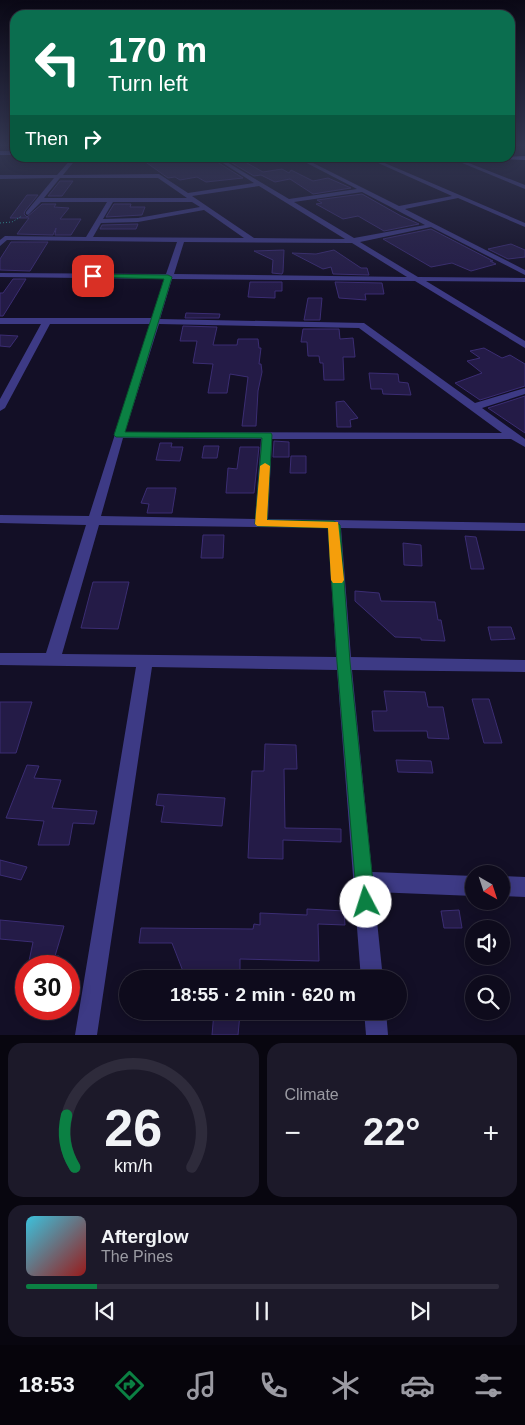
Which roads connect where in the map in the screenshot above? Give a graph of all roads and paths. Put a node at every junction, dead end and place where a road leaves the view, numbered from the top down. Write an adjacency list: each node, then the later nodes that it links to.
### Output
1 (45, 194): 9 (street)
2 (191, 194): 7 (street)
3 (276, 194): 12 (street)
4 (334, 194): 12 (street)
5 (373, 194): 14 (street)
6 (456, 194): 8 (street)
7 (186, 195): 11 (street)
8 (460, 196): 14 (street); 20 (street)
9 (40, 200): 10 (street); 15 (street)
10 (111, 200): 11 (street); 16 (street)
11 (192, 200): 13 (street)
12 (287, 201): 24 (street)
13 (204, 208): 16 (street); 23 (street)
14 (400, 208): 19 (street)
15 (28, 213)
16 (100, 221): 21 (street)
17 (12, 222): 18 (path)
18 (0, 223)
19 (433, 225): 24 (street); 26 (street)
20 (525, 226)
21 (88, 239): 22 (street); 25 (street)
22 (180, 240): 23 (street); 28 (street)
23 (252, 240): 24 (street)
24 (352, 241): 29 (street)
25 (0, 244)
26 (525, 273)
27 (0, 275): 28 (street)
28 (168, 277): 29 (street); 33 (street)
29 (414, 278): 30 (street); 34 (street)
30 (525, 280)
31 (0, 321): 32 (street)
32 (47, 321): 33 (street); 37 (street)
33 (155, 321): 36 (street); 38 (street)
34 (525, 346)
35 (525, 391): 36 (street)
36 (474, 407): 40 (street)
37 (0, 408)
38 (119, 435): 39 (street); 43 (street)
39 (267, 435): 40 (street); 44 (street)
40 (514, 436): 41 (street)
41 (525, 444)
42 (0, 519): 43 (street)
43 (94, 521): 44 (street); 48 (street)
44 (261, 524): 45 (street)
45 (334, 525): 46 (street); 50 (street)
46 (525, 527)
47 (0, 659): 48 (street)
48 (52, 660): 49 (street)
49 (145, 661): 50 (street); 58 (street)
50 (344, 662): 51 (street); 52 (street)
51 (525, 666)
52 (365, 882): 53 (street); 56 (street)
53 (465, 886)
54 (510, 886): 55 (street)
55 (525, 887)
56 (371, 970)
57 (376, 1020): 59 (street)
58 (86, 1035)
59 (377, 1035)

